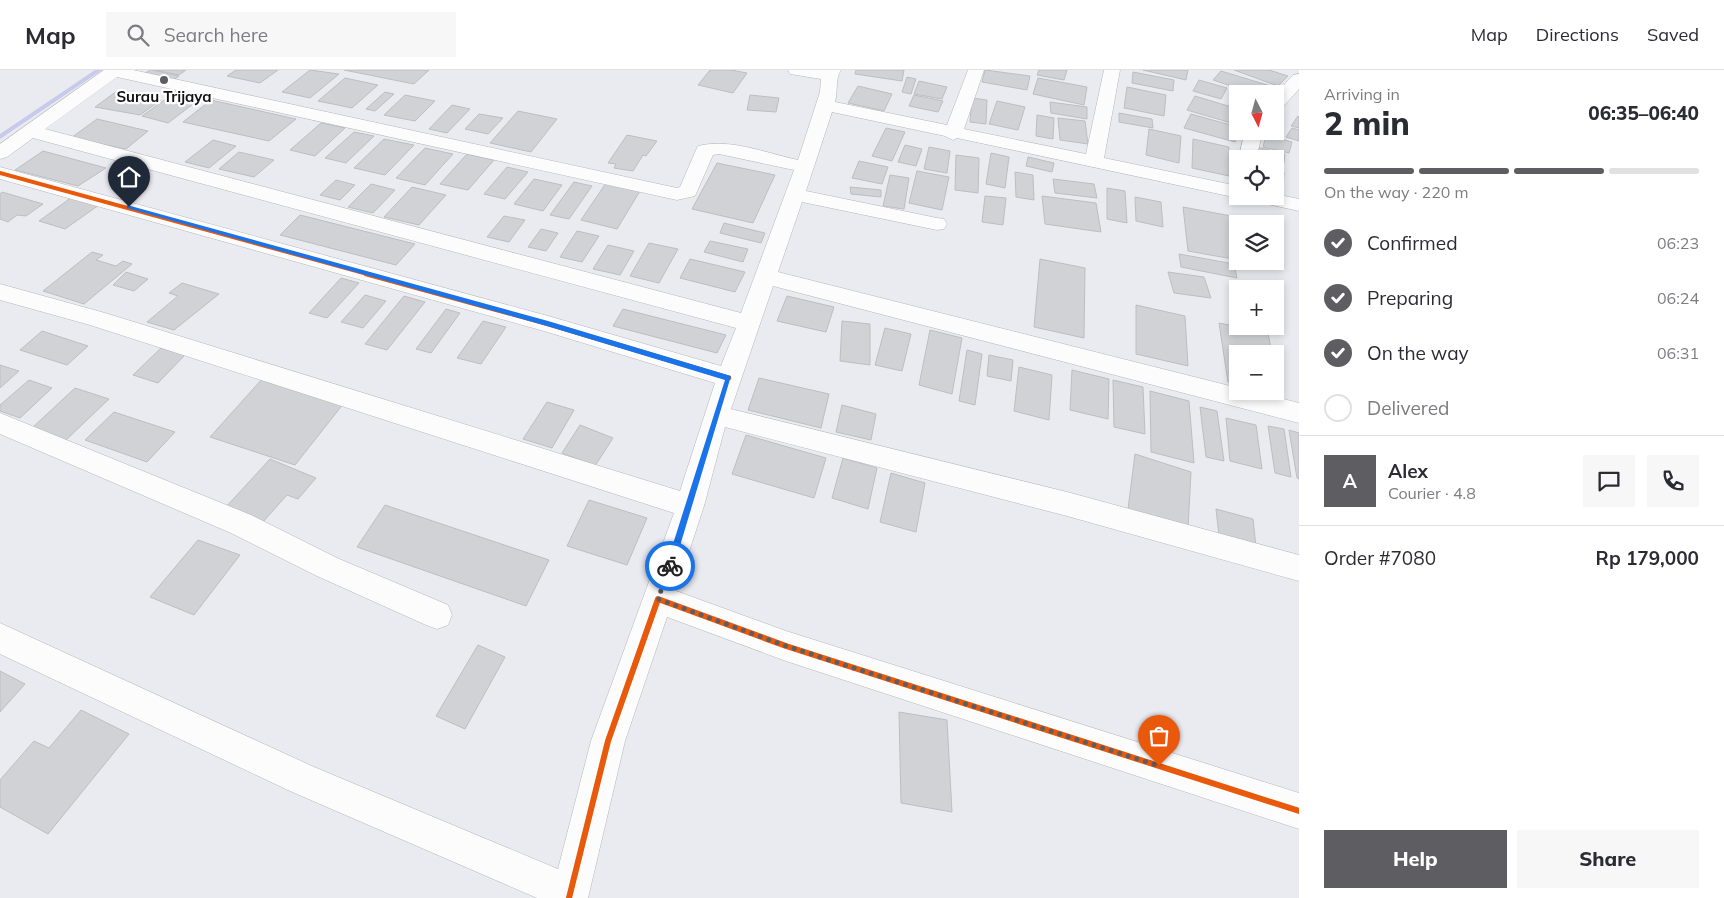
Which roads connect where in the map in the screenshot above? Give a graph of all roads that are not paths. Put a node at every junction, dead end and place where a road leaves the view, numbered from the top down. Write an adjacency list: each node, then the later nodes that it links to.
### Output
1 (796, 70): 6 (street)
2 (976, 70): 12 (street)
3 (1112, 70): 14 (street)
4 (1289, 70): 7 (street)
5 (115, 71): 11 (street); 15 (street)
6 (831, 73): 10 (street)
7 (1299, 73)
8 (1299, 79): 9 (street)
9 (1284, 95)
10 (825, 105): 12 (street); 15 (street)
11 (30, 132): 13 (street); 24 (street)
12 (953, 134): 14 (street)
13 (0, 153)
14 (1094, 163): 17 (street)
15 (805, 166): 18 (street)
16 (0, 173): 25 (street)
17 (1229, 190)
18 (796, 194): 21 (street); 22 (street)
19 (1284, 202): 20 (street)
20 (1299, 205)
21 (937, 224)
22 (766, 277): 24 (street); 26 (street)
23 (0, 292): 29 (street)
24 (748, 324): 25 (street)
25 (729, 378): 27 (street)
26 (1299, 413)
27 (716, 414): 29 (street); 30 (street)
28 (0, 423): 32 (street)
29 (690, 506): 31 (street)
30 (1299, 568)
31 (658, 599): 34 (street); 35 (street)
32 (437, 615)
33 (0, 638): 35 (street)
34 (1299, 812)
35 (569, 895)

